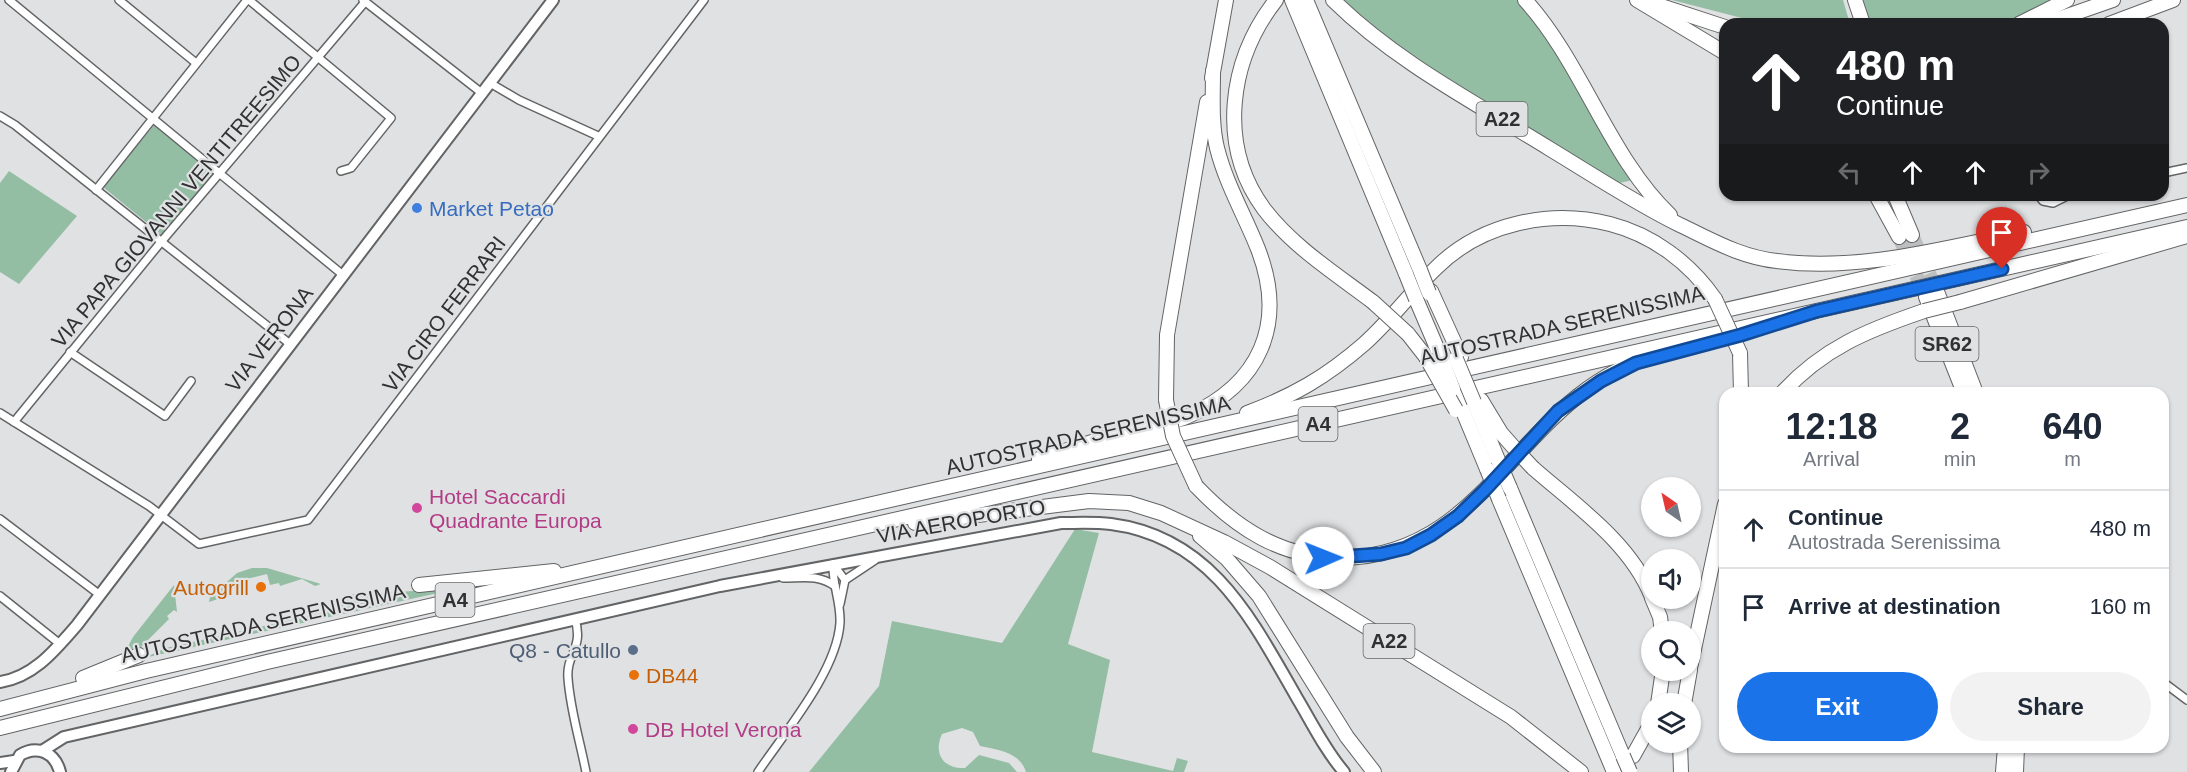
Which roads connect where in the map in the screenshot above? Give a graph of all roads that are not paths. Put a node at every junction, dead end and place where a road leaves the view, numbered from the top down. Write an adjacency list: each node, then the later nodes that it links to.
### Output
1 (9, 0): 30 (street)
2 (119, 0): 25 (street)
3 (248, 0): 24 (street); 25 (street)
4 (553, 0): 27 (street, VIA VERONA)
5 (704, 0): 31 (street, VIA CIRO FERRARI)
6 (1226, 0): 26 (highway)
7 (1276, 0): 60 (highway, bridge)
8 (1333, 0): 42 (highway, A22)
9 (1525, 0): 42 (highway, A22)
10 (1637, 0): 23 (highway)
11 (1644, 0): 22 (highway)
12 (1855, 0): 18 (highway)
13 (2067, 0): 19 (highway)
14 (2113, 0): 20 (highway)
15 (2173, 0): 21 (highway)
16 (364, 1): 24 (street, VIA PAPA GIOVANNI VENTITREESIMO); 28 (street)
17 (1299, 1): 48 (highway); 48 (highway)
18 (1861, 18)
19 (2031, 18)
20 (2061, 18)
21 (2125, 18)
22 (1719, 25)
23 (1719, 49)
24 (318, 57): 33 (street); 35 (street, VIA PAPA GIOVANNI VENTITREESIMO)
25 (196, 63): 30 (street)
26 (1213, 71): 51 (highway, bridge); 65 (highway)
27 (490, 83): 28 (street, VIA VERONA); 31 (street)
28 (483, 94): 49 (street, VIA VERONA)
29 (0, 116): 36 (street)
30 (152, 116): 35 (street); 36 (street)
31 (598, 136): 66 (street, VIA CIRO FERRARI)
32 (2187, 168): 34 (street)
33 (341, 171)
34 (2169, 172)
35 (220, 173): 46 (street, VIA PAPA GIOVANNI VENTITREESIMO); 49 (street)
36 (96, 190): 46 (street)
37 (1881, 201): 44 (highway)
38 (1896, 201): 44 (highway)
39 (1903, 201): 44 (highway)
40 (2187, 205): 41 (highway, AUTOSTRADA SERENISSIMA / A4)
41 (2151, 213): 47 (highway, A4); 63 (highway, AUTOSTRADA SERENISSIMA / A4)
42 (1680, 225): 47 (highway, A22)
43 (2187, 227): 51 (highway, AUTOSTRADA SERENISSIMA / A4)
44 (1906, 232)
45 (2187, 236): 57 (highway, bridge)
46 (161, 242): 52 (street); 53 (street, VIA PAPA GIOVANNI VENTITREESIMO)
47 (1894, 256)
48 (1416, 272): 50 (highway, bridge)
49 (343, 275): 52 (street, VIA VERONA)
50 (1425, 294): 54 (highway); 54 (highway)
51 (1817, 311): 70 (highway, AUTOSTRADA SERENISSIMA / A4)
52 (290, 344): 66 (street, VIA VERONA)
53 (70, 352): 55 (street); 62 (street, VIA PAPA GIOVANNI VENTITREESIMO)
54 (1453, 359): 60 (highway, bridge)
55 (191, 381)
56 (1741, 387): 63 (highway, bridge)
57 (1787, 387)
58 (1962, 387): 59 (highway, SR62)
59 (1973, 387)
60 (1468, 404): 64 (highway); 64 (highway); 74 (highway, bridge)
61 (0, 413): 62 (street, VIA CIRO FERRARI)
62 (14, 422): 66 (street, VIA CIRO FERRARI)
63 (1193, 433): 65 (highway, AUTOSTRADA SERENISSIMA / A4)
64 (1493, 465): 97 (highway, bridge); 97 (highway, bridge)
65 (911, 497): 73 (highway, AUTOSTRADA SERENISSIMA / A4)
66 (160, 514): 79 (street, VIA VERONA)
67 (0, 519): 79 (street)
68 (1187, 525): 70 (highway, A4); 104 (highway); 105 (highway, A22)
69 (1719, 532): 83 (highway)
70 (818, 536): 91 (highway, AUTOSTRADA SERENISSIMA / A4)
71 (883, 554): 72 (street, VIA AEROPORTO); 76 (street); 103 (street, VIA AEROPORTO)
72 (833, 564): 75 (street, VIA AEROPORTO); 76 (street); 78 (street)
73 (586, 571): 77 (highway); 88 (highway, AUTOSTRADA SERENISSIMA / A4)
74 (1641, 577)
75 (756, 578): 78 (street); 82 (street, VIA AEROPORTO)
76 (845, 580): 81 (street)
77 (419, 585)
78 (835, 586): 81 (street)
79 (100, 595): 84 (street, VIA VERONA)
80 (0, 596): 84 (street)
81 (840, 604): 102 (street)
82 (575, 619): 93 (street, VIA AEROPORTO); 101 (street)
83 (1700, 621)
84 (60, 644): 86 (street, VIA VERONA)
85 (138, 655): 88 (highway)
86 (0, 682)
87 (2169, 686): 89 (street)
88 (37, 699): 90 (highway, AUTOSTRADA SERENISSIMA / A4)
89 (2187, 700)
90 (0, 709)
91 (0, 728)
92 (1641, 735): 97 (highway)
93 (42, 751): 99 (street, VIA AEROPORTO); 100 (street)
94 (1680, 753): 107 (highway)
95 (2005, 753): 108 (highway)
96 (2017, 753): 109 (highway)
97 (1620, 761): 106 (highway, bridge)
98 (0, 763): 99 (street, VIA AEROPORTO)
99 (11, 768)
100 (60, 772)
101 (586, 772)
102 (758, 772)
103 (1344, 772)
104 (1374, 772)
105 (1581, 772)
106 (1630, 772)
107 (1681, 772)
108 (2003, 772)
109 (2016, 772)

